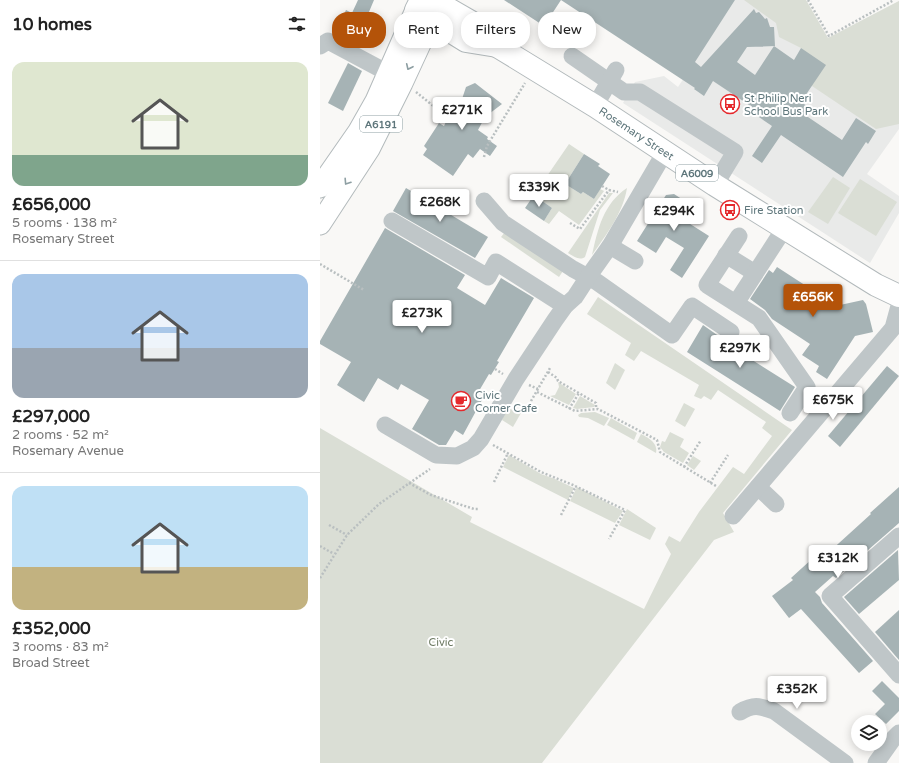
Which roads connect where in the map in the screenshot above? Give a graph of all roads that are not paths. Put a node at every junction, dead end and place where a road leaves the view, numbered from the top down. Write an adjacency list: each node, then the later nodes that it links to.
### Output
1 (430, 5): 4 (main road, A6191); 6 (highway, Rosemary Street / A6009); 12 (main road, A6191, one-way to 12)
2 (320, 46): 4 (street)
3 (572, 56): 5 (street)
4 (388, 73): 9 (main road, A6191)
5 (613, 76): 6 (street); 8 (street)
6 (595, 106): 7 (highway, Rosemary Street / A6009)
7 (665, 152): 8 (highway, Rosemary Street / A6009); 15 (street)
8 (715, 185): 13 (highway, Rosemary Street / A6009)
9 (320, 187)
10 (484, 201): 19 (street)
11 (392, 221): 22 (street)
12 (320, 224)
13 (784, 229): 18 (street); 20 (highway, Rosemary Street / A6009)
14 (739, 236): 16 (street)
15 (610, 246): 17 (street); 19 (street)
16 (726, 255): 18 (street); 21 (street)
17 (635, 261)
18 (755, 273): 21 (street)
19 (588, 277): 22 (street); 24 (street)
20 (899, 296)
21 (736, 303): 25 (street)
22 (565, 306): 26 (street)
23 (899, 306): 27 (street)
24 (732, 332)
25 (790, 413)
26 (384, 425)
27 (758, 487): 28 (street); 29 (street)
28 (776, 504)
29 (733, 516)
30 (899, 537): 31 (street)
31 (899, 675)
32 (740, 712): 34 (street)
33 (899, 733): 35 (street)
34 (845, 763)
35 (876, 763)

